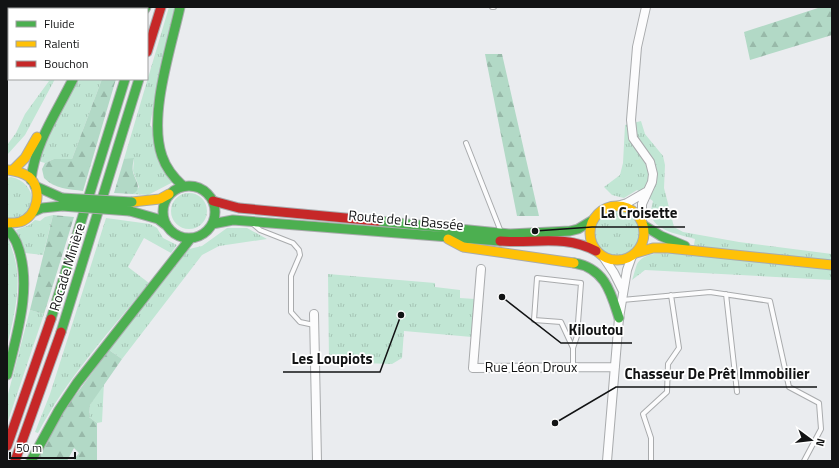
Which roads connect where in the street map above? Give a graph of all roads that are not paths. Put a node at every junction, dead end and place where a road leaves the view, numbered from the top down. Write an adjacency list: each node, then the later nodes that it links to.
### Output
1 (161, 7): 4 (main road)
2 (180, 7): 12 (main road)
3 (646, 7): 13 (street)
4 (148, 49)
5 (65, 80): 10 (main road)
6 (72, 80): 11 (main road)
7 (124, 80): 47 (main road, Rocade Minière)
8 (139, 80): 48 (main road, Rocade Minière)
9 (466, 143): 27 (lane)
10 (10, 170): 11 (main road)
11 (33, 183): 16 (main road); 19 (main road)
12 (183, 186): 14 (main road); 15 (main road)
13 (646, 192): 17 (street); 23 (street)
14 (170, 194): 18 (main road); 25 (main road)
15 (213, 201): 24 (main road); 27 (main road, Route de La Bassée)
16 (62, 202): 18 (main road, bridge); 19 (main road)
17 (617, 206): 20 (main road); 23 (main road)
18 (131, 207): 25 (main road)
19 (33, 212): 22 (main road)
20 (593, 220): 27 (main road, Route de La Bassée); 30 (main road)
21 (250, 221): 24 (main road, Route de La Bassée); 28 (main road, Route de La Bassée); 41 (lane)
22 (7, 223)
23 (642, 223): 31 (main road); 32 (main road)
24 (212, 224): 29 (main road)
25 (166, 225): 29 (main road)
26 (7, 228): 45 (main road)
27 (501, 233)
28 (444, 237): 30 (main road, Route de La Bassée); 40 (main road)
29 (190, 239): 49 (main road)
30 (596, 251): 33 (main road)
31 (699, 251): 32 (main road); 34 (main road)
32 (634, 255): 33 (main road); 38 (street)
33 (604, 258): 38 (street)
34 (832, 265)
35 (481, 269): 43 (street, Rue Léon Droux)
36 (726, 294): 37 (lane); 46 (lane); 53 (lane)
37 (671, 295): 38 (lane); 52 (lane)
38 (622, 296): 40 (street)
39 (314, 314): 41 (street)
40 (619, 318): 44 (street)
41 (315, 325): 50 (street)
42 (573, 348): 42 (lane); 43 (lane)
43 (573, 367): 44 (street, Rue Léon Droux)
44 (615, 367): 51 (street)
45 (7, 375)
46 (737, 392)
47 (7, 446)
48 (15, 461)
49 (31, 461)
50 (317, 461)
51 (607, 461)
52 (650, 461)
53 (804, 461)

